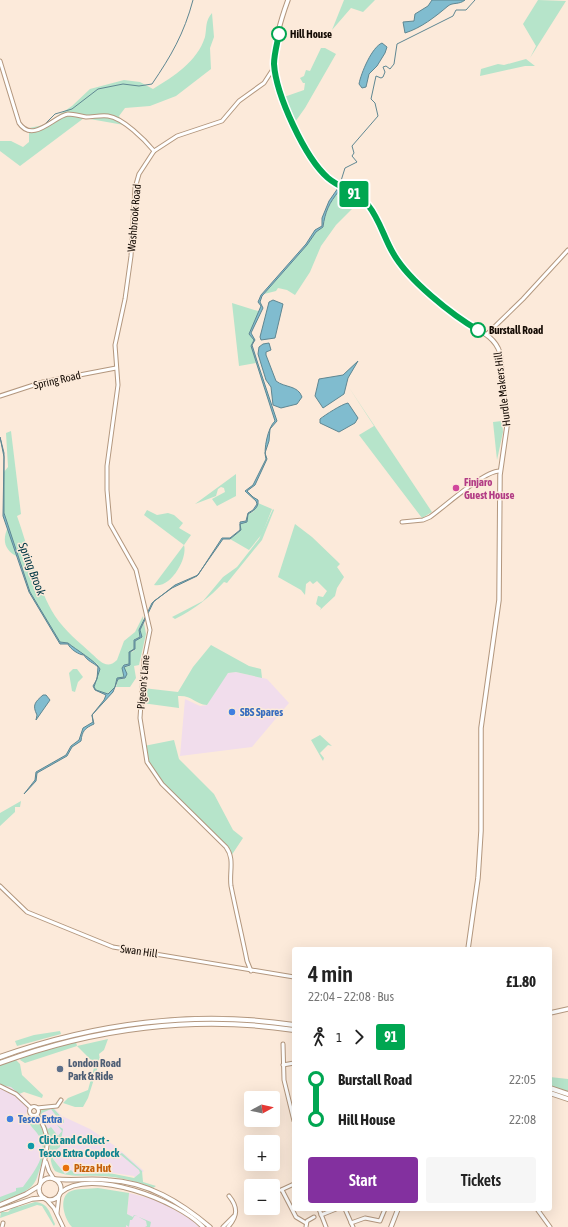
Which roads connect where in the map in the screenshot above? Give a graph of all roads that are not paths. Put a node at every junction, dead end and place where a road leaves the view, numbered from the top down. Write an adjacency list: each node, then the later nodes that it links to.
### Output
1 (288, 0): 3 (main road)
2 (0, 61): 4 (street)
3 (275, 66): 4 (street, Washbrook Road); 6 (main road)
4 (154, 151): 7 (street, Washbrook Road)
5 (568, 250): 6 (street)
6 (487, 334): 9 (main road, Hurdle Makers Hill)
7 (116, 368): 8 (street, Spring Road); 13 (street, Pigeon's Lane)
8 (0, 396)
9 (500, 471): 10 (street); 12 (main road, Hurdle Makers Hill)
10 (402, 522)
11 (0, 886): 14 (street, Swan Hill)
12 (468, 947)
13 (247, 961): 14 (street); 15 (street, Pigeon's Lane)
14 (242, 969): 15 (street, Swan Hill)
15 (252, 970): 16 (street, Swan Hill)
16 (292, 977)
17 (568, 1010): 18 (main road)
18 (552, 1013)
19 (292, 1025): 22 (highway)
20 (292, 1030): 23 (highway)
21 (283, 1044): 25 (street)
22 (0, 1056)
23 (0, 1063)
24 (292, 1063): 25 (street)
25 (282, 1065): 34 (street)
26 (0, 1086): 32 (street)
27 (552, 1089): 28 (highway)
28 (568, 1094)
29 (552, 1095): 31 (highway)
30 (61, 1100): 33 (street)
31 (568, 1100)
32 (31, 1108): 33 (street); 35 (street)
33 (37, 1108): 35 (street)
34 (292, 1113)
35 (36, 1115): 36 (street)
36 (46, 1161): 37 (street); 39 (street)
37 (55, 1179): 39 (main road); 40 (main road); 61 (main road)
38 (292, 1184): 45 (street)
39 (39, 1185): 42 (main road); 43 (main road)
40 (59, 1194): 42 (main road); 54 (street); 60 (main road)
41 (229, 1196): 53 (street)
42 (45, 1199): 44 (main road); 54 (street)
43 (0, 1205)
44 (0, 1210)
45 (292, 1210)
46 (293, 1211): 57 (street)
47 (320, 1211): 55 (street)
48 (331, 1211): 55 (street)
49 (347, 1211): 58 (street)
50 (384, 1211): 58 (street)
51 (397, 1211): 66 (main road)
52 (538, 1211): 67 (street)
53 (236, 1213): 62 (street); 63 (street)
54 (57, 1215): 59 (street)
55 (321, 1215): 65 (street)
56 (314, 1217): 57 (street)
57 (306, 1223): 64 (street)
58 (352, 1225)
59 (63, 1227)
60 (203, 1227)
61 (210, 1227)
62 (223, 1227)
63 (228, 1227)
64 (306, 1227)
65 (326, 1227)
66 (392, 1227)
67 (550, 1227)

